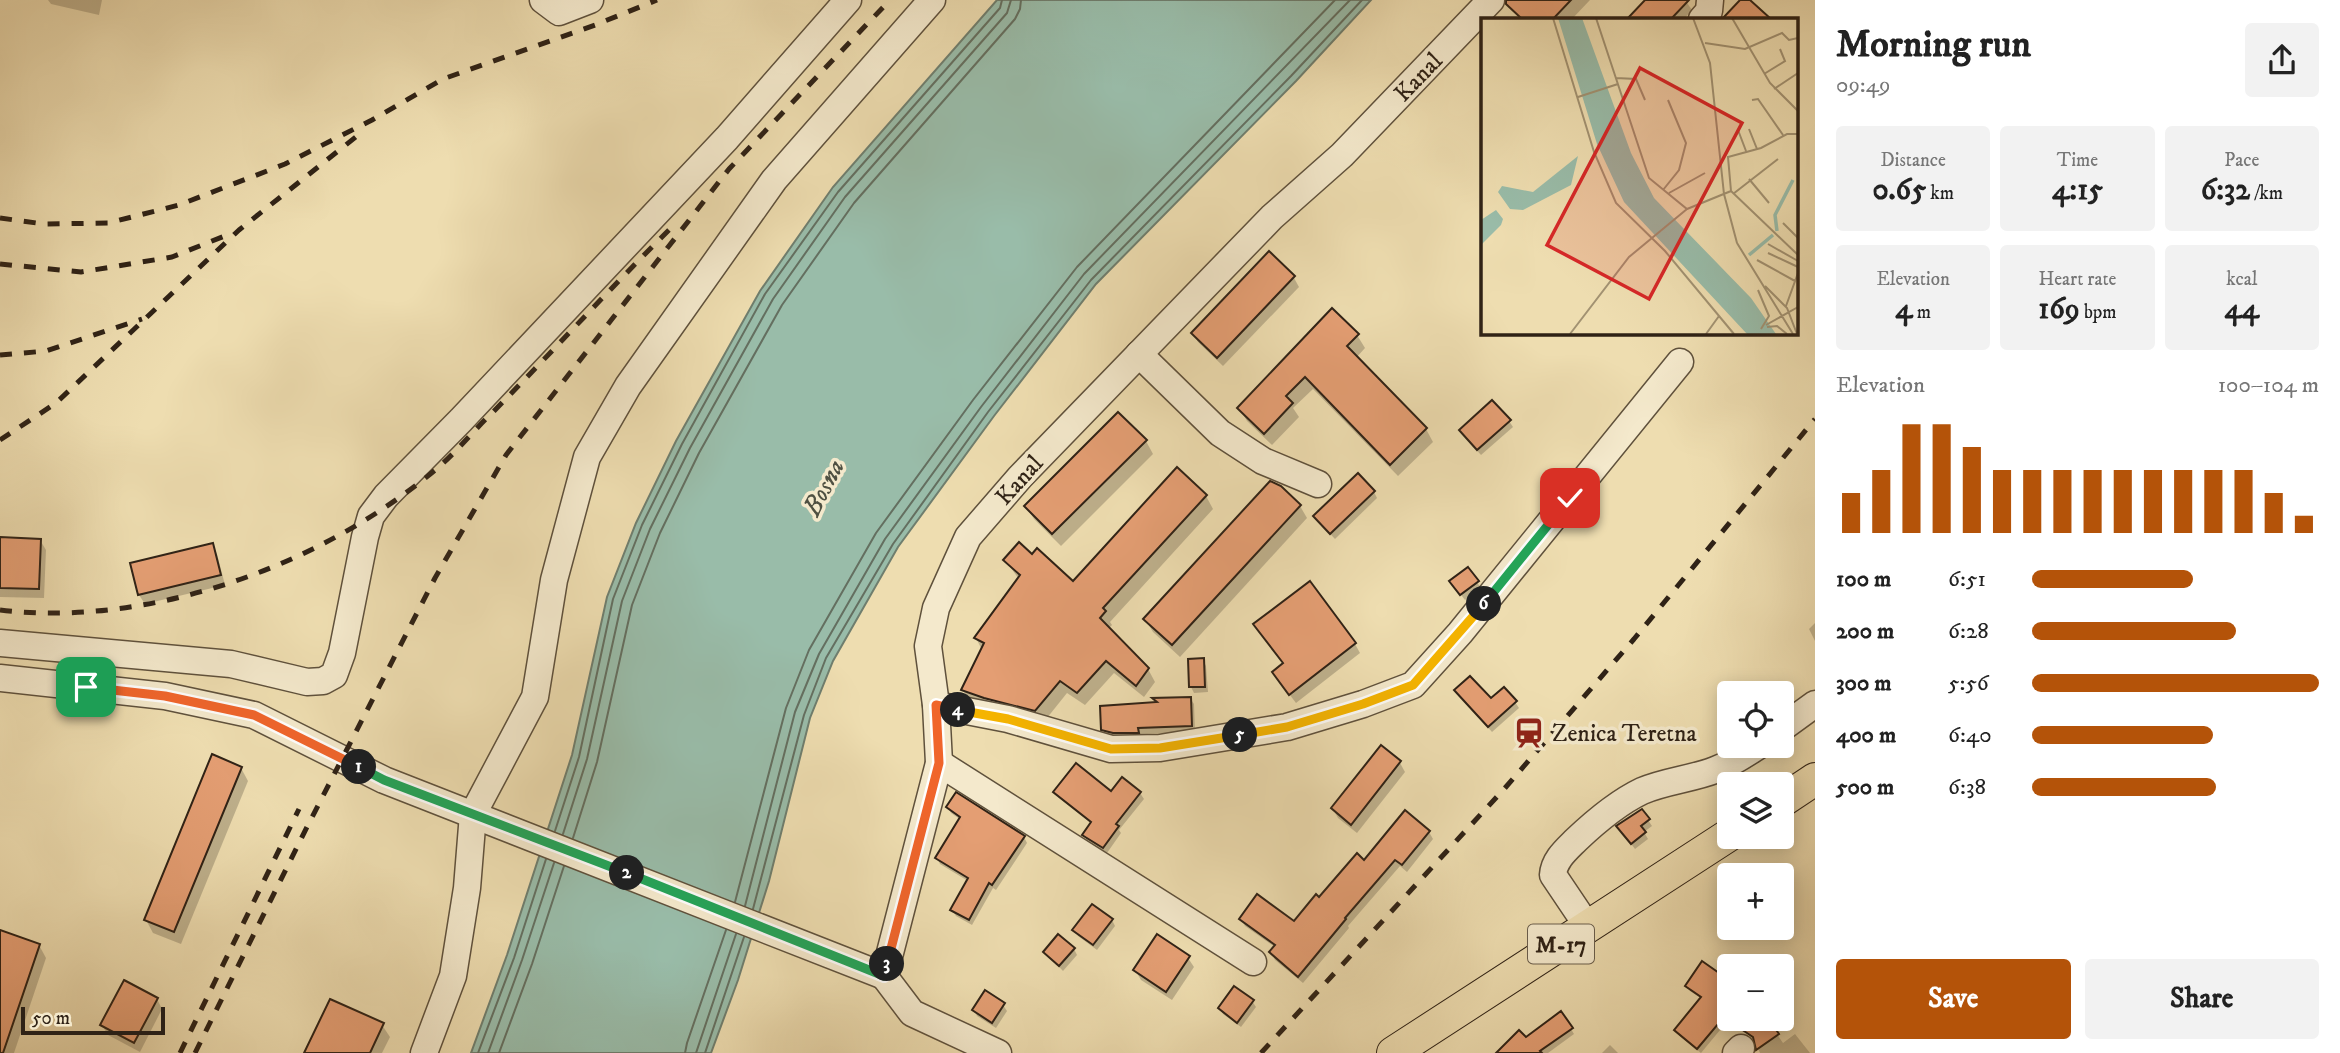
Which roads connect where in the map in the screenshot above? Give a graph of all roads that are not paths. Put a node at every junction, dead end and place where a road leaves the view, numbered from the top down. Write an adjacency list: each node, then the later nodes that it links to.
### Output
1 (543, 0): 2 (street)
2 (590, 0)
3 (848, 0): 11 (street)
4 (932, 0): 20 (street)
5 (1491, 0): 8 (street, Kanal)
6 (1710, 0): 7 (street)
7 (1703, 18)
8 (1139, 354): 10 (street); 14 (street, Kanal)
9 (1680, 362): 14 (street)
10 (1318, 484)
11 (0, 643)
12 (0, 678): 20 (street)
13 (1815, 704): 15 (street)
14 (936, 705): 17 (street, Kanal)
15 (1794, 719)
16 (1741, 758): 22 (street)
17 (939, 763): 23 (street); 24 (street, Kanal)
18 (1815, 779): 19 (main road)
19 (1794, 793)
20 (473, 814): 24 (street); 25 (street)
21 (1717, 843): 22 (main road, M-17)
22 (1588, 927): 27 (main road, M-17)
23 (1253, 962)
24 (884, 976): 26 (street)
25 (424, 1053)
26 (998, 1053)
27 (1393, 1053)

